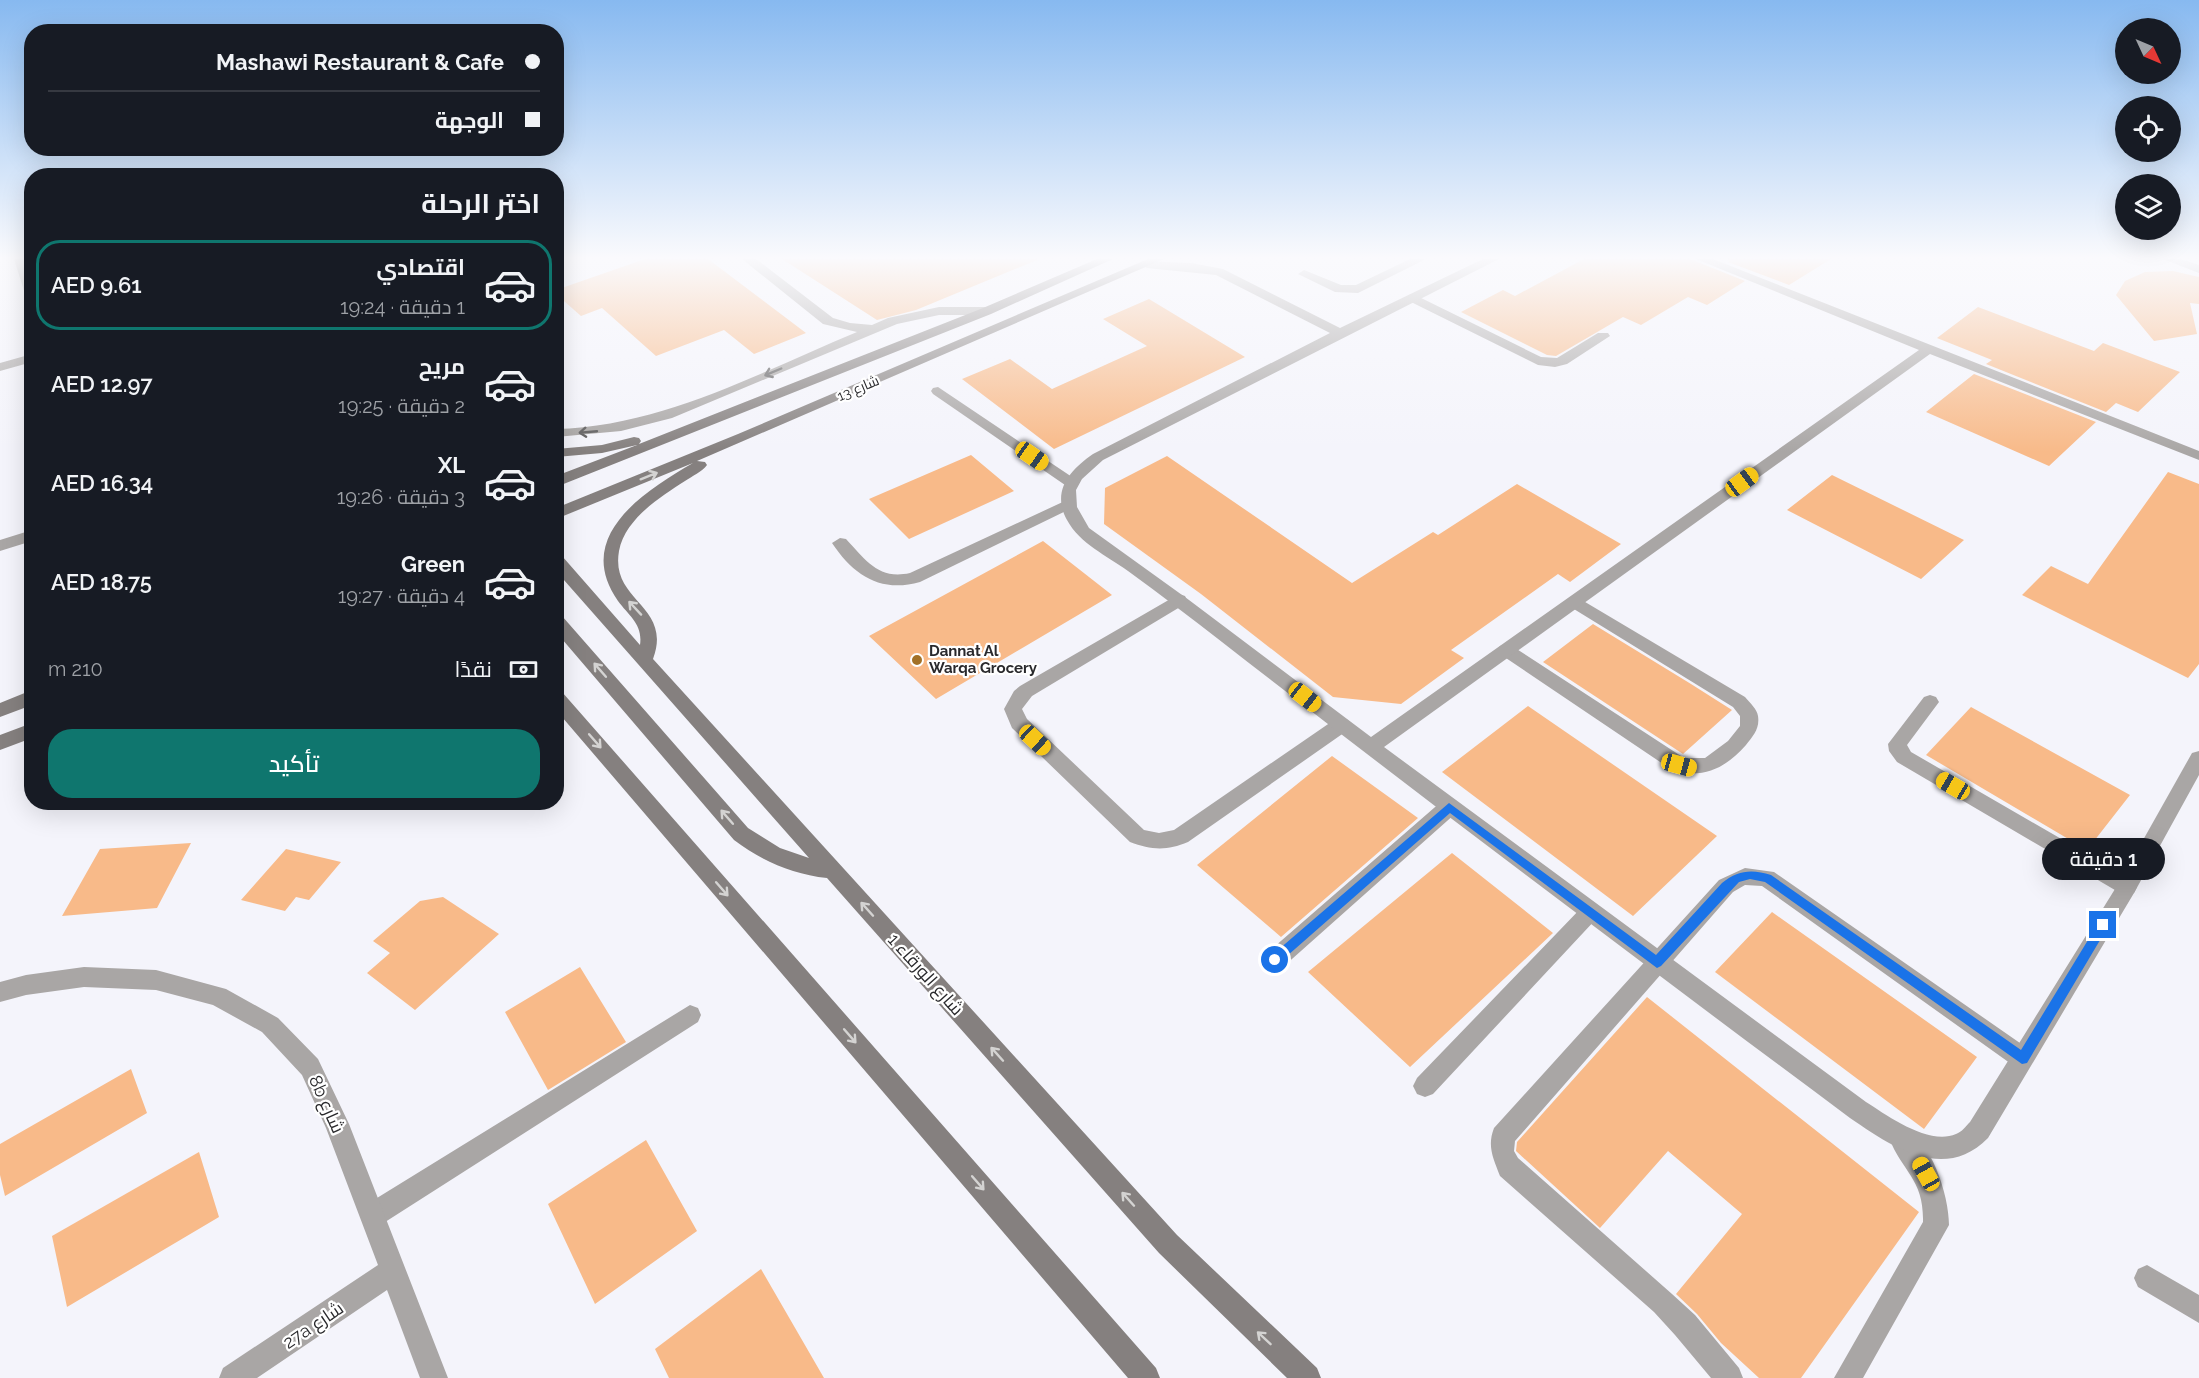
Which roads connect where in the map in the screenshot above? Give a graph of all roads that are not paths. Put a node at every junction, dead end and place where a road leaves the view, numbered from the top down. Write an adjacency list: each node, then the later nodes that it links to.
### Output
1 (828, 323): 14 (street)
2 (836, 323): 10 (street)
3 (890, 323): 10 (street)
4 (958, 323): 18 (main road, شارع 13)
5 (1009, 323): 20 (main road, شارع 13)
6 (1321, 323): 11 (street)
7 (1360, 323): 11 (street)
8 (1463, 323): 12 (street)
9 (1863, 323): 13 (street)
10 (873, 329): 14 (street)
11 (1340, 333): 24 (street)
12 (1603, 336)
13 (1928, 349): 22 (street); 32 (street)
14 (812, 355): 19 (street, one-way to 19)
15 (24, 360): 16 (street)
16 (0, 367)
17 (938, 391): 24 (street)
18 (717, 418): 21 (main road); 23 (main road, شارع 13)
19 (564, 432)
20 (743, 437): 26 (main road, شارع 13, one-way to 20); 35 (main road, one-way to 20)
21 (564, 452)
22 (2199, 456)
23 (564, 479)
24 (1070, 482): 25 (street)
25 (1067, 505): 28 (street); 31 (street)
26 (564, 511)
27 (24, 538): 29 (street)
28 (840, 543)
29 (0, 546)
30 (564, 569): 35 (main road, شارع الورقاء 1)
31 (1179, 600): 40 (street); 40 (street)
32 (1575, 602): 34 (street); 34 (street)
33 (564, 629): 46 (main road, one-way to 33)
34 (1506, 650): 43 (street)
35 (644, 660): 46 (main road, شارع الورقاء 1)
36 (24, 700): 39 (main road)
37 (1930, 702): 47 (street)
38 (564, 706): 62 (main road, one-way to 62)
39 (0, 710)
40 (1341, 725): 43 (street)
41 (24, 733): 42 (main road)
42 (0, 743)
43 (1370, 747): 45 (street)
44 (2199, 758): 47 (street)
45 (1449, 807): 48 (street); 49 (street)
46 (832, 870): 63 (main road, شارع الورقاء 1, one-way to 46)
47 (2127, 887): 53 (street)
48 (1590, 912): 50 (street); 54 (street)
49 (1275, 960)
50 (1657, 962): 53 (street); 55 (street); 64 (street)
51 (0, 992): 56 (street, 8b شارع)
52 (690, 1015): 56 (street)
53 (2022, 1058): 55 (street)
54 (1425, 1086)
55 (1901, 1138): 65 (street)
56 (373, 1215): 57 (street, 8b شارع)
57 (392, 1271): 60 (street, 27a شارع); 61 (street, 8b شارع)
58 (2146, 1278): 59 (street)
59 (2199, 1311)
60 (233, 1378)
61 (434, 1378)
62 (1146, 1378)
63 (1307, 1378)
64 (1729, 1378)
65 (1848, 1378)

